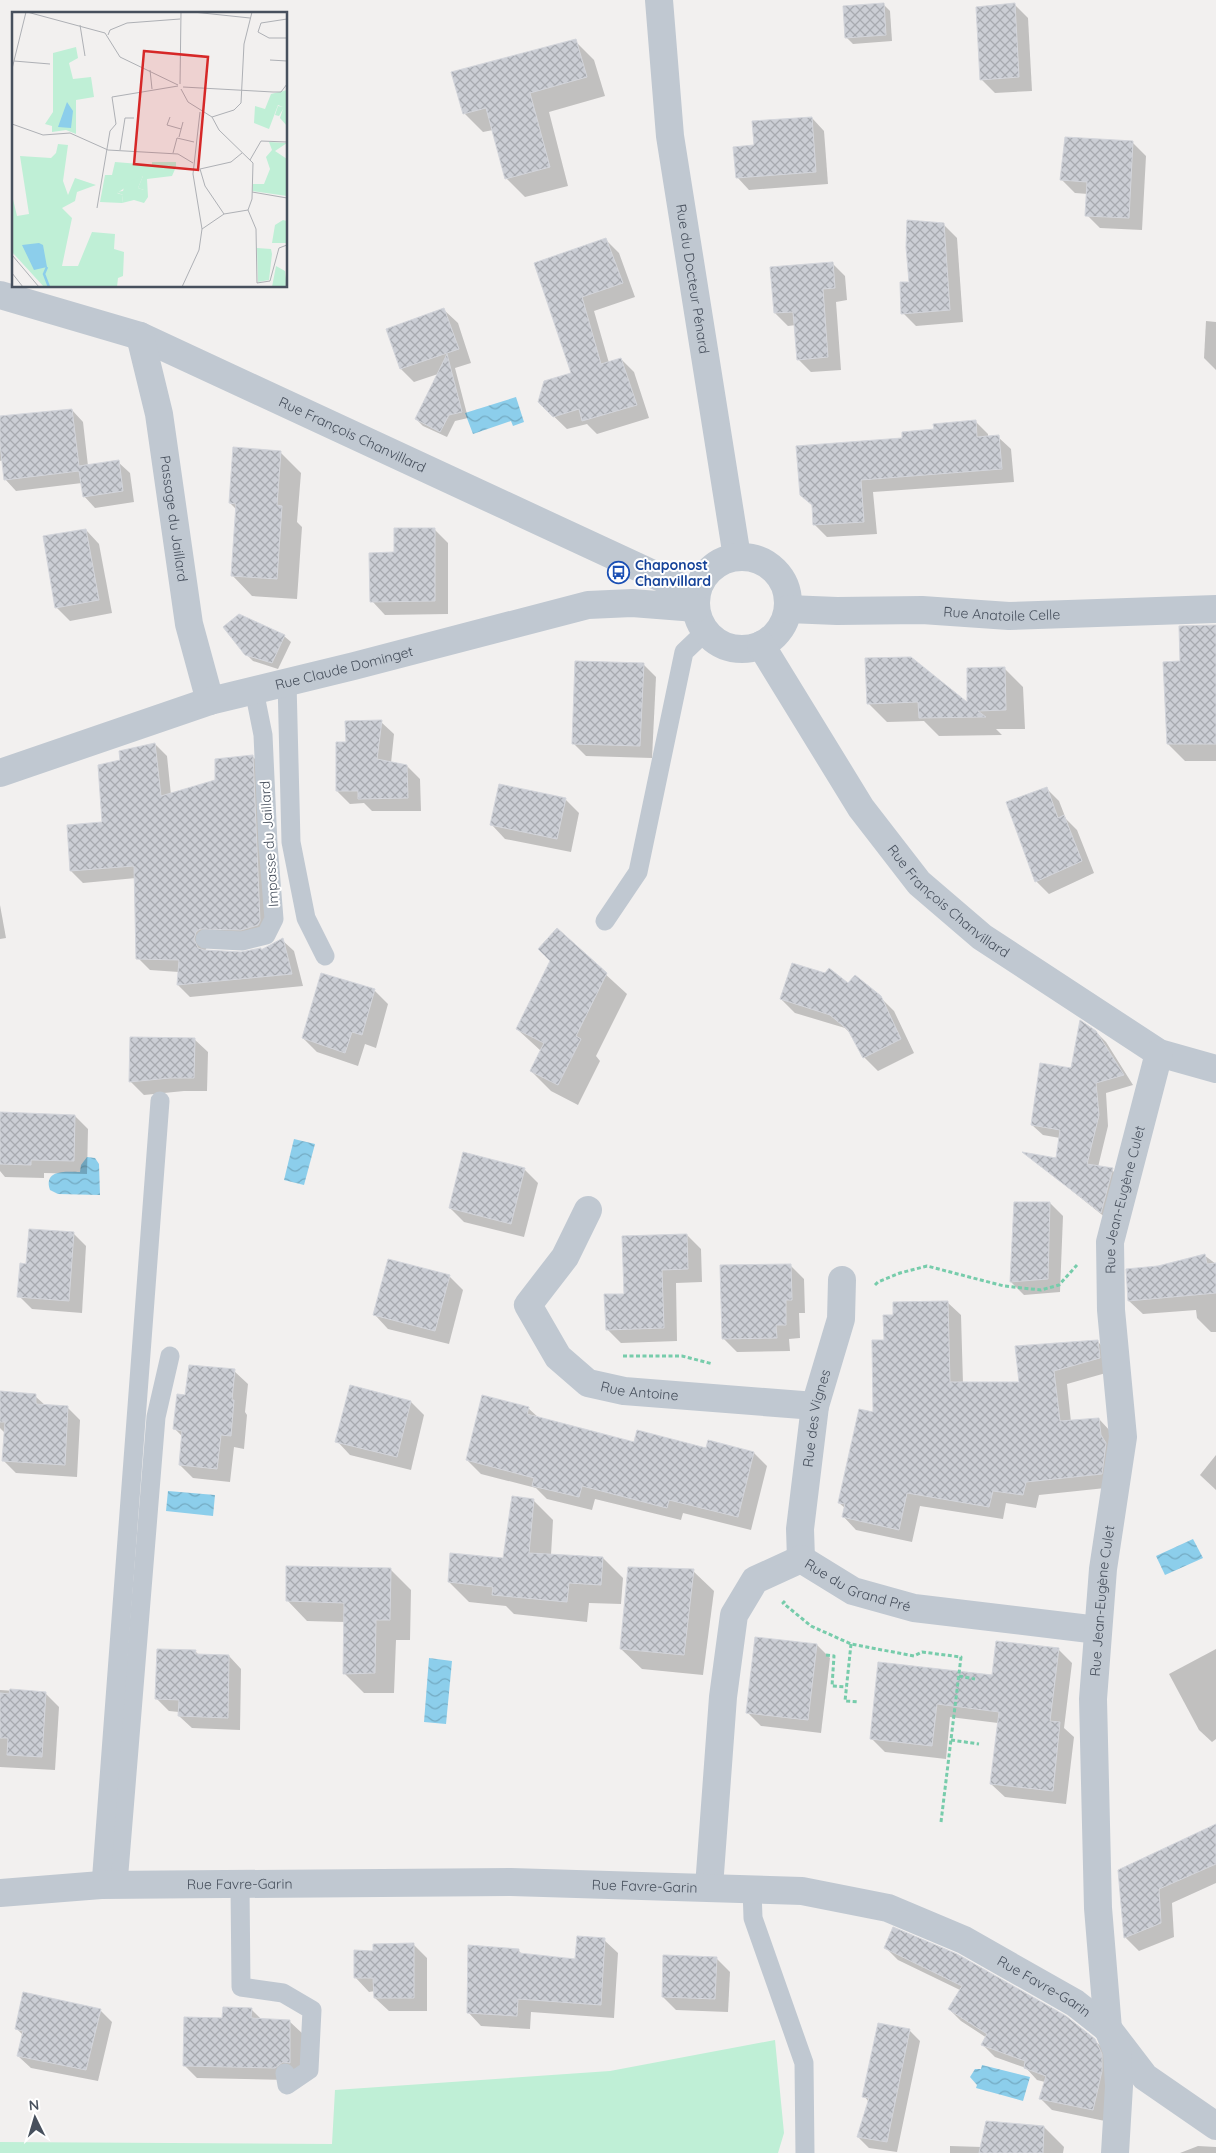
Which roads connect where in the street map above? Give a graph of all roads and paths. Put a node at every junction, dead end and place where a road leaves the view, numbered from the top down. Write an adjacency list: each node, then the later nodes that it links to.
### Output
1 (659, 0): 4 (street, Rue du Docteur Pénard)
2 (0, 295): 3 (street, Rue François Chanvillard)
3 (140, 336): 5 (street, Rue François Chanvillard); 12 (street, Passage du Jaillard)
4 (737, 557): 5 (street); 6 (street)
5 (696, 601): 8 (street); 10 (street, Rue Claude Dominget)
6 (788, 609): 7 (street, Rue Anatoile Celle); 9 (street)
7 (1216, 609)
8 (706, 632): 9 (street); 14 (lane)
9 (761, 646): 17 (street, Rue François Chanvillard)
10 (287, 682): 11 (street, Rue Claude Dominget); 16 (lane)
11 (254, 690): 12 (street, Rue Claude Dominget); 15 (lane, Impasse du Jaillard)
12 (210, 701): 13 (street, Rue Claude Dominget)
13 (0, 773)
14 (605, 921)
15 (205, 939)
16 (325, 956)
17 (1159, 1053): 18 (street, Rue François Chanvillard); 21 (street, Rue Jean-Eugène Culet)
18 (1216, 1069)
19 (160, 1101): 38 (lane)
20 (588, 1210): 26 (street, Rue Antoine)
21 (1110, 1263): 22 (path); 28 (street, Rue Jean-Eugène Culet)
22 (842, 1293): 26 (street, Rue des Vignes)
23 (170, 1356): 38 (lane)
24 (614, 1356): 25 (path)
25 (718, 1365)
26 (815, 1406): 27 (street, Rue des Vignes)
27 (807, 1563): 28 (street, Rue du Grand Pré); 29 (path); 40 (street, Rue du Grand Pré)
28 (1098, 1630): 43 (street, Rue Jean-Eugène Culet)
29 (851, 1644): 31 (path); 33 (path)
30 (826, 1655): 33 (path)
31 (959, 1676): 32 (path); 35 (path)
32 (975, 1679)
33 (846, 1686): 34 (path)
34 (859, 1702)
35 (951, 1740): 36 (path); 37 (path)
36 (979, 1744)
37 (941, 1822)
38 (109, 1884): 39 (street, Rue Favre-Garin); 42 (street, Rue Favre-Garin)
39 (240, 1885): 40 (street, Rue Favre-Garin); 44 (lane)
40 (709, 1887): 41 (street, Rue Favre-Garin)
41 (752, 1889): 43 (street, Rue Favre-Garin); 46 (lane)
42 (0, 1893)
43 (1108, 2028): 45 (street, Rue Favre-Garin); 47 (street, Rue Jean-Eugène Culet)
44 (285, 2073)
45 (1216, 2126)
46 (805, 2153)
47 (1115, 2153)

